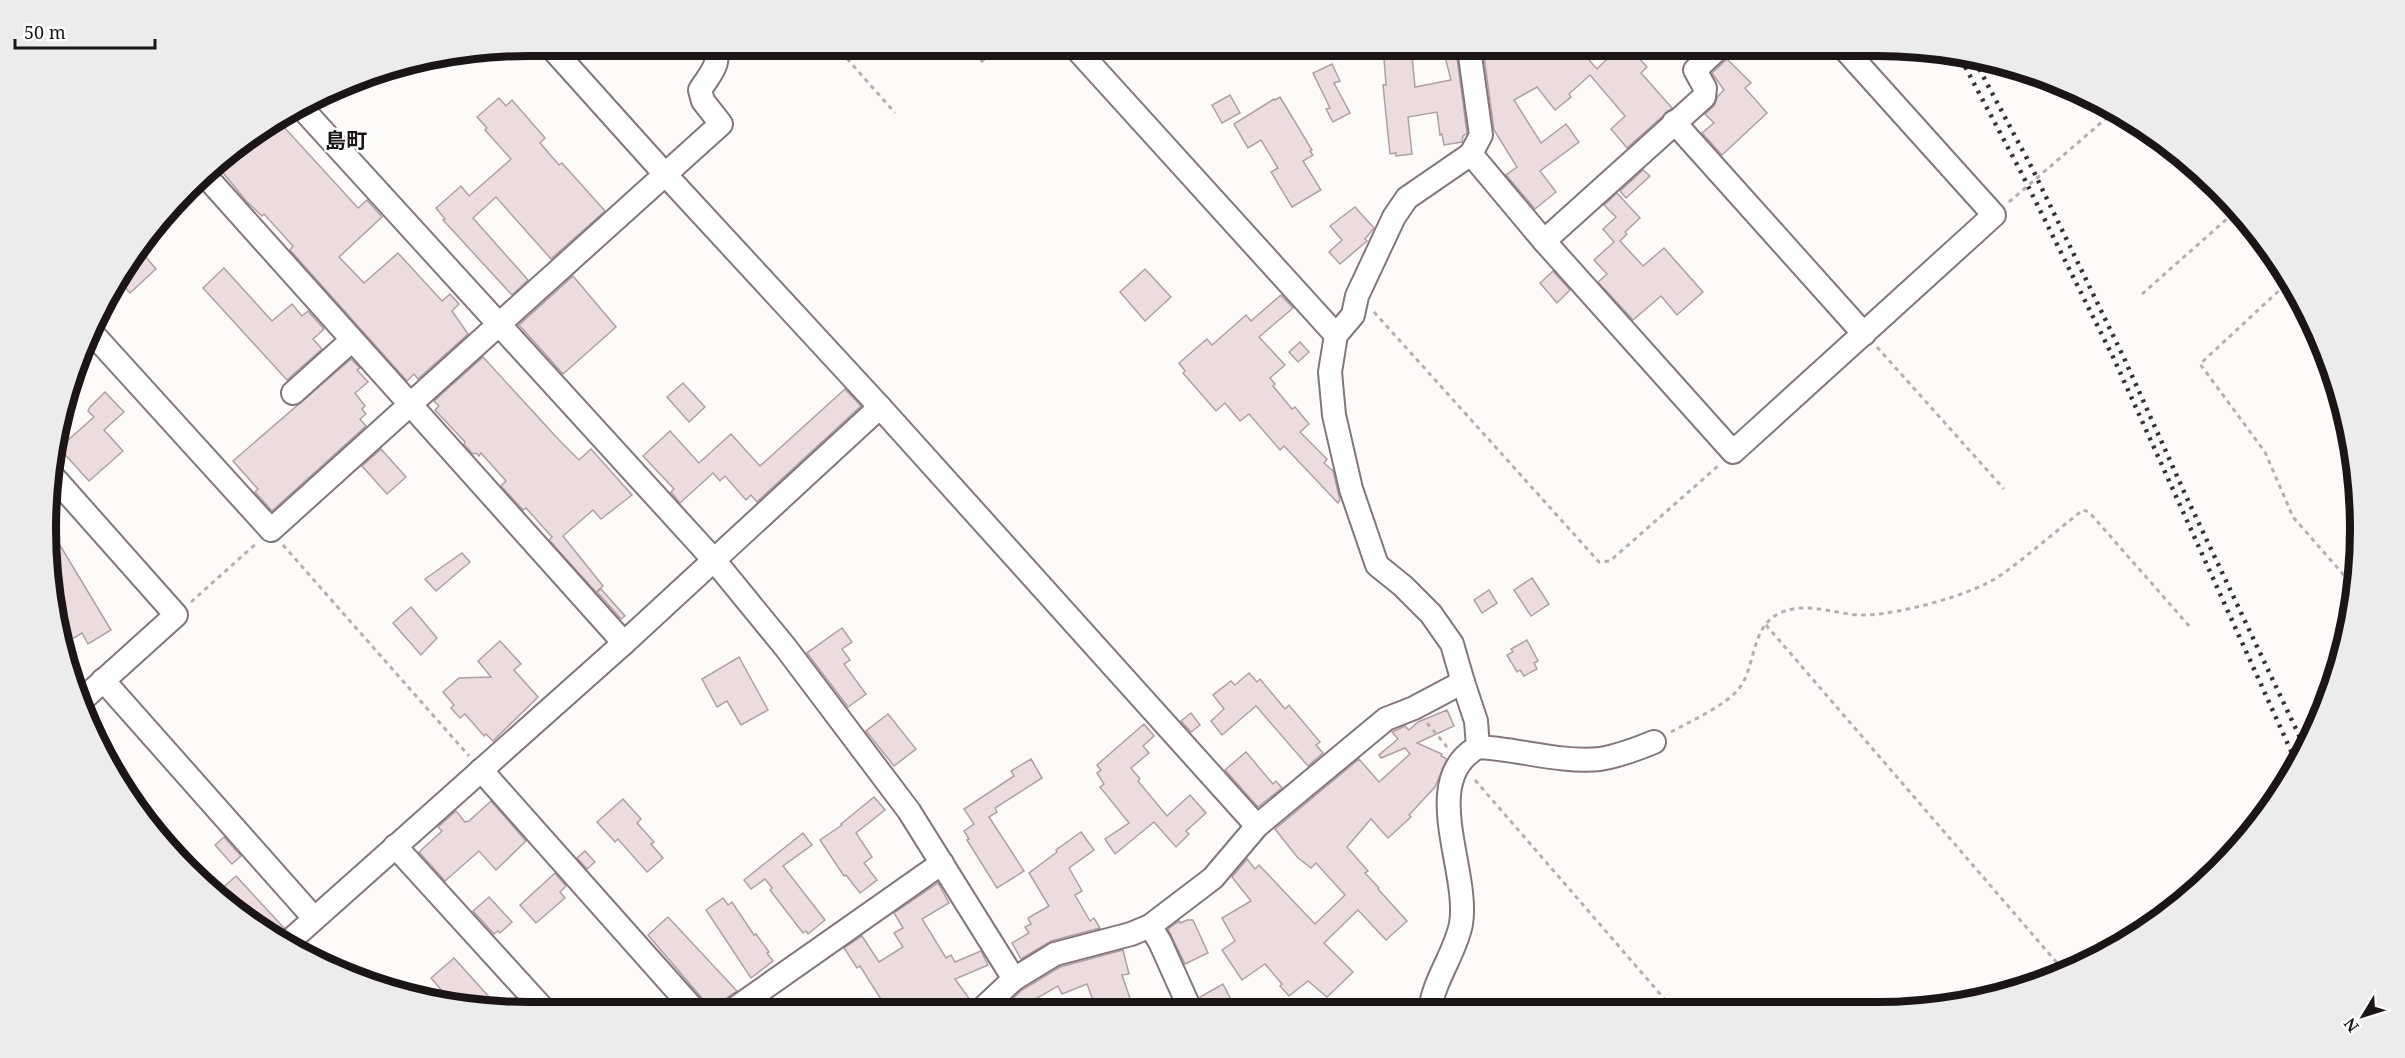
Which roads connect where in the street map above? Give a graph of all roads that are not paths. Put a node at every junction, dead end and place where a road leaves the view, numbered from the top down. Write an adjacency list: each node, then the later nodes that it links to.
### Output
1 (559, 56): 10 (street)
2 (718, 56): 10 (street)
3 (1083, 56): 15 (street)
4 (1470, 56): 9 (street)
5 (1710, 56): 8 (street)
6 (1850, 56): 14 (street)
7 (305, 112): 13 (street)
8 (1674, 122): 12 (street); 14 (street)
9 (1471, 154): 12 (street); 15 (street)
10 (664, 173): 13 (street); 20 (street)
11 (209, 180): 17 (street)
12 (1544, 241): 14 (street)
13 (500, 323): 19 (street); 22 (street)
14 (1864, 333)
15 (1336, 335): 25 (street)
16 (96, 338): 19 (street)
17 (352, 340): 18 (street); 19 (street)
18 (292, 393)
19 (410, 404): 23 (street)
20 (880, 407): 22 (street); 30 (street)
21 (58, 483): 24 (street)
22 (714, 560): 23 (street); 32 (street)
23 (624, 643): 29 (street)
24 (104, 680): 26 (street); 33 (street)
25 (1463, 682): 28 (street); 30 (street)
26 (87, 696)
27 (1654, 742): 28 (street)
28 (1478, 747): 42 (street)
29 (481, 770): 31 (street); 38 (street)
30 (1257, 826): 34 (street)
31 (395, 846): 33 (street); 37 (street)
32 (942, 863): 36 (street); 39 (street)
33 (314, 918): 35 (street)
34 (1150, 926): 36 (street); 41 (street)
35 (292, 939)
36 (1014, 979): 40 (street)
37 (537, 1002)
38 (688, 1002)
39 (744, 1002)
40 (992, 1002)
41 (1187, 1002)
42 (1431, 1002)

